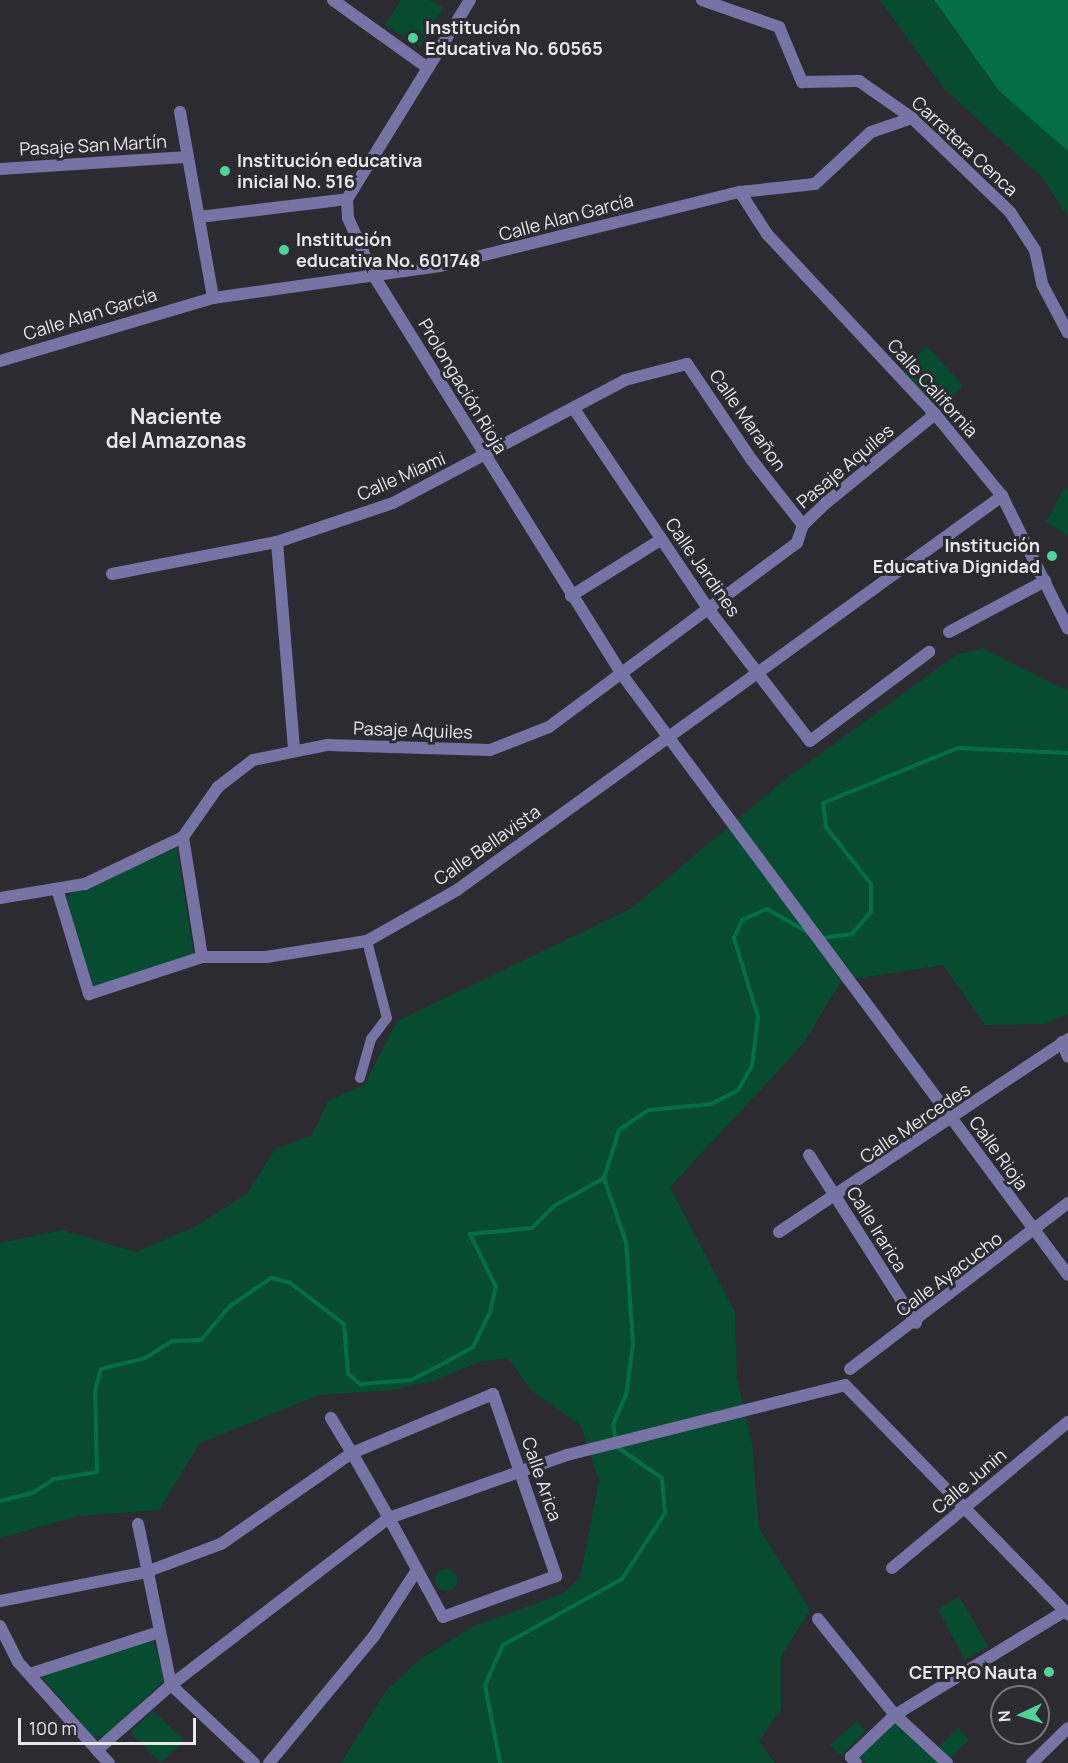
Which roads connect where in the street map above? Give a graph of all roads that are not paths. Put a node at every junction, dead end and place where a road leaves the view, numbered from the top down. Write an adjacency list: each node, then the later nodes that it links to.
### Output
1 (333, 0): 4 (street)
2 (470, 0): 4 (street)
3 (702, 0): 6 (street, Carretera Cenca)
4 (428, 68): 10 (street)
5 (180, 112): 7 (street)
6 (912, 118): 9 (street, Calle Alan García); 14 (street, Carretera Cenca)
7 (188, 157): 8 (street, Pasaje San Martín); 11 (street)
8 (0, 169)
9 (740, 192): 12 (street, Calle Alan García); 18 (street, Calle California)
10 (346, 199): 11 (street); 12 (street, Prolongación Rioja)
11 (199, 218): 13 (street)
12 (374, 276): 13 (street, Calle Alan García); 19 (street, Prolongación Rioja)
13 (213, 298): 15 (street, Calle Alan García)
14 (1068, 333)
15 (0, 361)
16 (687, 364): 17 (street, Calle Miami); 21 (street, Calle Marañon)
17 (574, 409): 19 (street, Calle Miami); 22 (street, Calle Jardines)
18 (935, 414): 20 (street, Calle California); 21 (street, Pasaje Aquiles)
19 (485, 458): 23 (street, Calle Miami); 26 (street, Prolongación Rioja)
20 (1002, 496): 25 (street, Calle California); 31 (street, Calle Bellavista)
21 (803, 521): 27 (street, Pasaje Aquiles)
22 (662, 539): 26 (street); 27 (street, Calle Jardines)
23 (277, 543): 24 (street, Calle Miami); 34 (street)
24 (112, 574)
25 (1045, 581): 28 (street, Calle California); 29 (street)
26 (571, 596): 32 (street, Prolongación Rioja)
27 (709, 610): 31 (street, Calle Jardines); 32 (street, Pasaje Aquiles)
28 (1068, 629)
29 (949, 632)
30 (929, 652): 31 (street, Calle Jardines)
31 (757, 671): 33 (street, Calle Bellavista)
32 (623, 676): 33 (street, Prolongación Rioja); 34 (street, Pasaje Aquiles)
33 (667, 736): 35 (street, Prolongación Rioja); 39 (street, Calle Bellavista)
34 (294, 748): 36 (street, Pasaje Aquiles)
35 (698, 778): 44 (street, Calle Rioja)
36 (183, 837): 37 (street); 40 (street)
37 (58, 892): 38 (street); 40 (street, Calle Bellavista)
38 (0, 898)
39 (367, 941): 40 (street, Calle Bellavista); 43 (street)
40 (202, 957)
41 (1065, 1040): 42 (street); 44 (street, Calle Mercedes)
42 (1068, 1057)
43 (360, 1078)
44 (953, 1120): 46 (street, Calle Mercedes); 49 (street, Calle Rioja)
45 (809, 1155): 46 (street, Calle Irarica)
46 (836, 1198): 48 (street, Calle Mercedes); 51 (street, Calle Irarica)
47 (1068, 1203): 49 (street, Calle Ayacucho)
48 (779, 1232)
49 (1034, 1232): 50 (street, Calle Rioja); 51 (street, Calle Ayacucho)
50 (1068, 1275)
51 (915, 1323): 52 (street, Calle Ayacucho)
52 (850, 1369)
53 (331, 1418): 55 (street)
54 (1068, 1422): 57 (street, Calle Junin)
55 (352, 1453): 56 (street, Calle Arica); 58 (street); 62 (street)
56 (521, 1471): 57 (street); 58 (street); 61 (street, Calle Arica)
57 (966, 1507): 60 (street, Calle Junin); 64 (street)
58 (389, 1518): 61 (street); 69 (street)
59 (138, 1524): 62 (street)
60 (892, 1568)
61 (417, 1570): 76 (street)
62 (146, 1572): 63 (street); 67 (street)
63 (0, 1601)
64 (1067, 1612): 70 (street)
65 (818, 1619): 70 (street)
66 (0, 1626): 68 (street)
67 (159, 1632): 68 (street); 69 (street)
68 (30, 1674): 72 (street)
69 (171, 1685): 72 (street); 75 (street)
70 (895, 1715): 73 (street); 77 (street)
71 (1068, 1728): 78 (street)
72 (97, 1750): 74 (street)
73 (854, 1760)
74 (109, 1763)
75 (254, 1763)
76 (270, 1763)
77 (947, 1763)
78 (1032, 1763)

